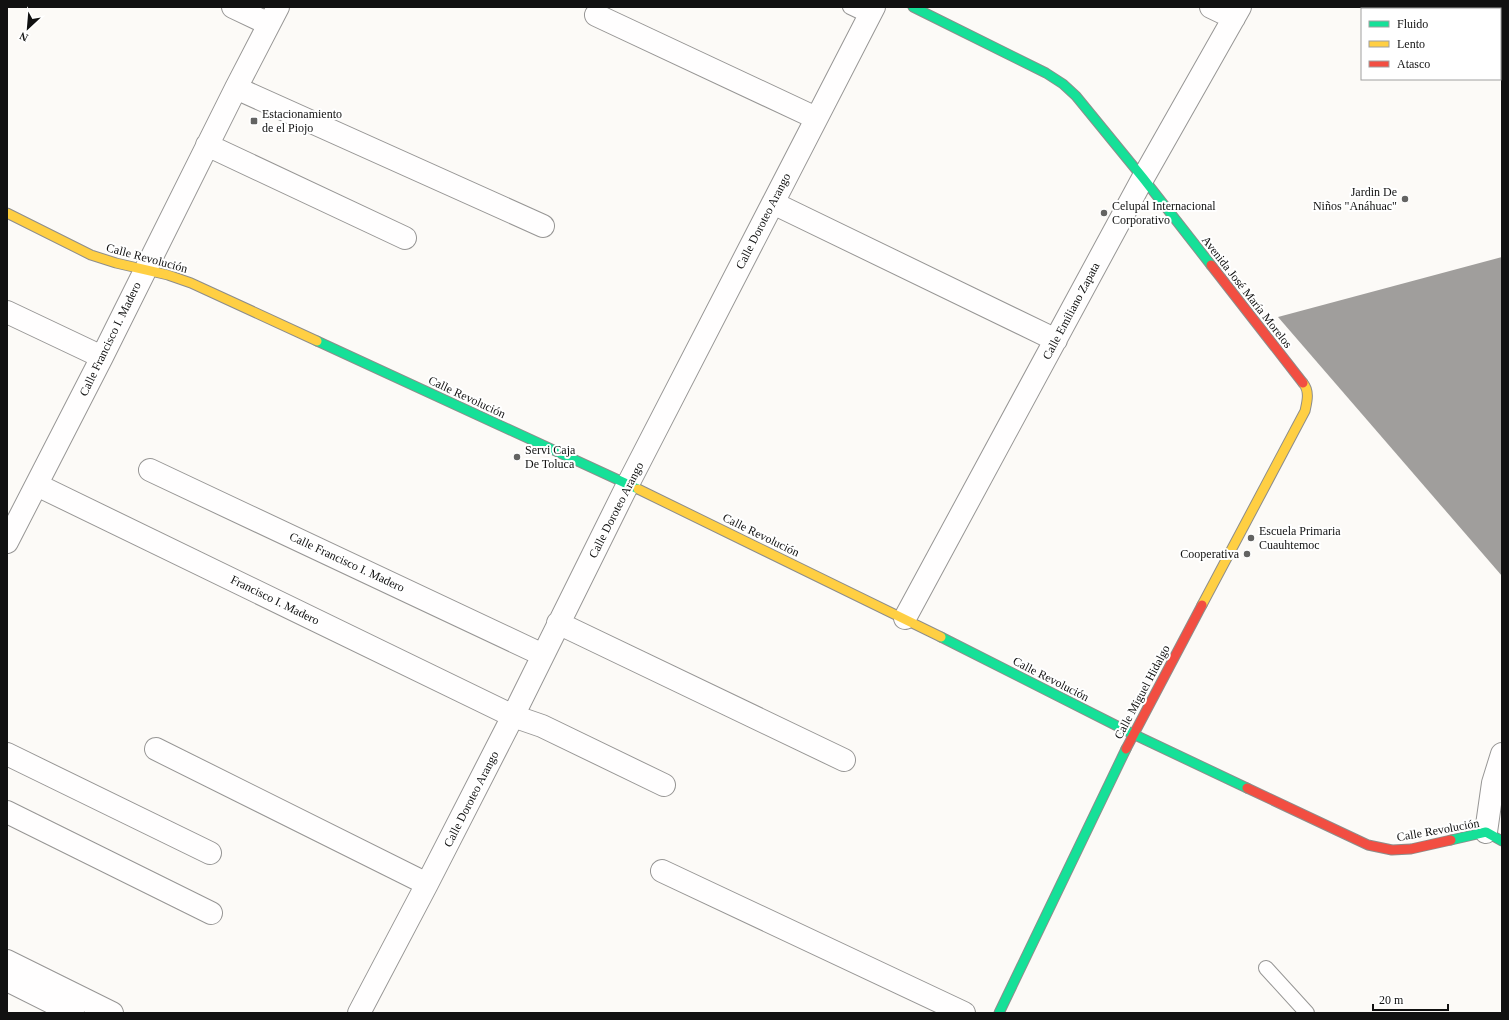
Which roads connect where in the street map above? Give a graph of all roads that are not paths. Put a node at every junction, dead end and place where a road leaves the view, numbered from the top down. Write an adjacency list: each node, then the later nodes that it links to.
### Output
1 (233, 7): 8 (street)
2 (850, 7): 5 (lane)
3 (913, 7): 12 (street, Avenida José María Morelos)
4 (1211, 7): 6 (street)
5 (871, 12): 10 (street, Calle Doroteo Arango)
6 (1237, 13): 12 (street, Calle Emiliano Zapata)
7 (596, 15): 10 (street)
8 (273, 16): 9 (street, Calle Francisco I. Madero)
9 (236, 88): 11 (street, Calle Francisco I. Madero); 15 (street)
10 (816, 118): 13 (street, Calle Doroteo Arango)
11 (208, 145): 16 (street); 17 (street, Calle Francisco I. Madero)
12 (1143, 178): 19 (street, Calle Emiliano Zapata); 21 (street, Avenida José María Morelos)
13 (773, 203): 19 (street); 23 (street, Calle Doroteo Arango)
14 (7, 213): 17 (street, Calle Revolución)
15 (543, 226)
16 (404, 238)
17 (145, 269): 20 (street, Calle Francisco I. Madero); 23 (street, Calle Revolución)
18 (7, 312): 20 (street)
19 (1056, 340): 26 (street, Calle Emiliano Zapata)
20 (102, 357): 24 (street, Calle Francisco I. Madero)
21 (1306, 386): 30 (street, Calle Miguel Hidalgo)
22 (150, 470): 28 (street, Calle Francisco I. Madero)
23 (628, 484): 26 (street, Calle Revolución); 27 (street, Calle Doroteo Arango)
24 (37, 485): 25 (street, Calle Francisco I. Madero); 29 (street, Francisco I. Madero)
25 (7, 542)
26 (905, 618): 30 (street, Calle Revolución)
27 (558, 623): 28 (street, Calle Doroteo Arango); 34 (street)
28 (543, 655): 29 (street, Calle Doroteo Arango)
29 (513, 716): 35 (street, Francisco I. Madero); 40 (street, Calle Doroteo Arango)
30 (1133, 734): 37 (street, Calle Revolución); 49 (street, Calle Miguel Hidalgo)
31 (156, 749): 40 (street)
32 (7, 754): 38 (street)
33 (1502, 754): 37 (street)
34 (844, 760)
35 (664, 785)
36 (7, 812): 41 (street)
37 (1494, 837)
38 (210, 853)
39 (662, 871): 48 (street)
40 (427, 884): 47 (street, Calle Doroteo Arango)
41 (211, 912)
42 (7, 961): 46 (street)
43 (1266, 968): 50 (lane)
44 (7, 980): 45 (street)
45 (73, 1013)
46 (112, 1013)
47 (359, 1013)
48 (964, 1013)
49 (999, 1013)
50 (1307, 1013)

